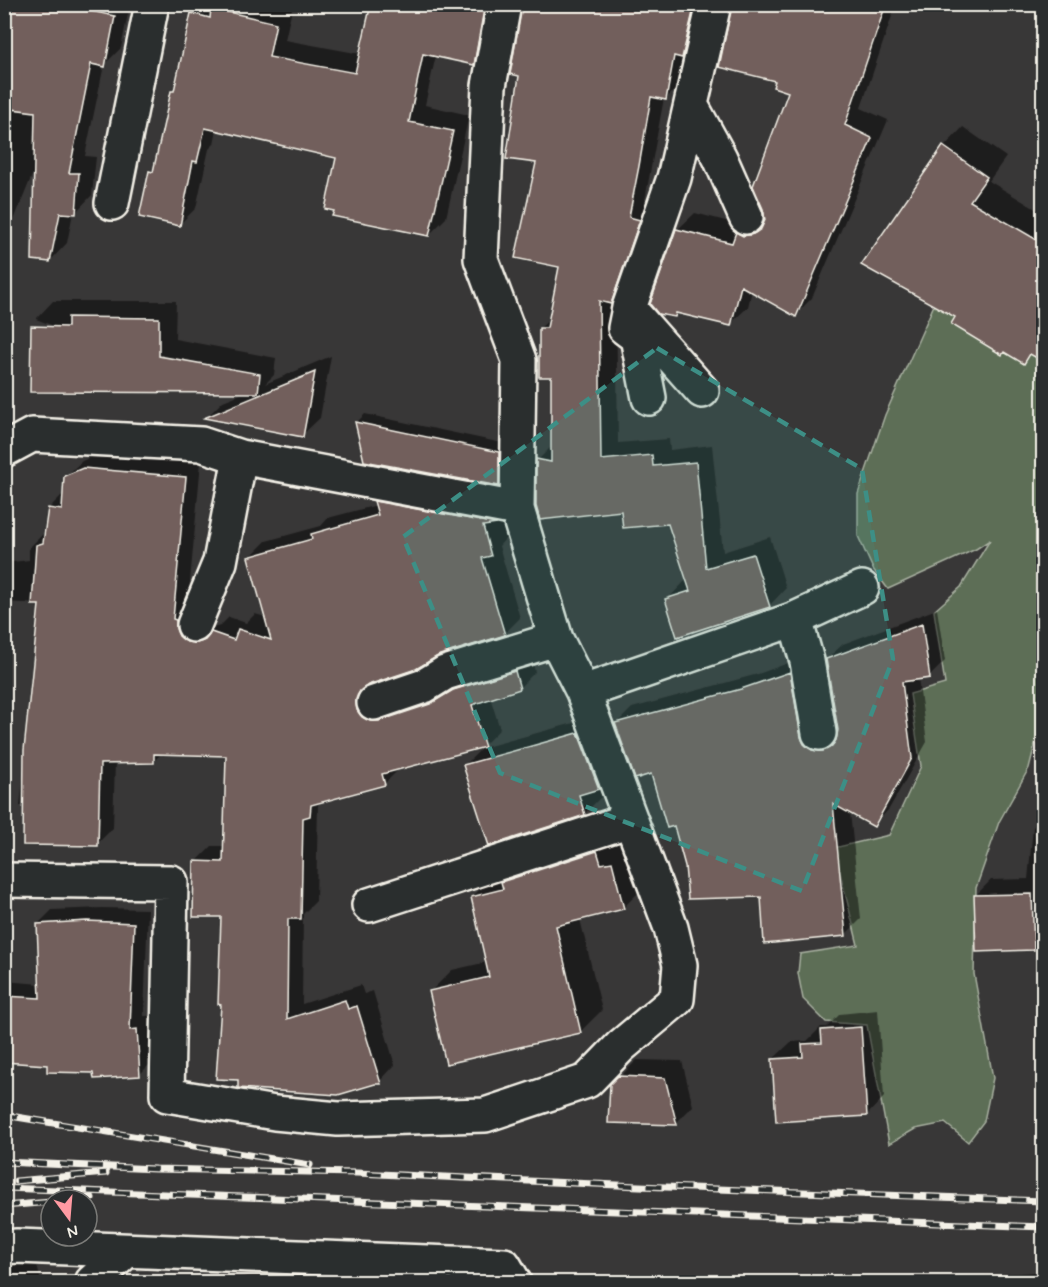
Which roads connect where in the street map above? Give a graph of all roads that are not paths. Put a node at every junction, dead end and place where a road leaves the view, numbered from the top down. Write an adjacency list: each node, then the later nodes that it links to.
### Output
1 (152, 4): 5 (street)
2 (504, 4): 12 (street)
3 (714, 4): 4 (street)
4 (691, 105): 6 (street); 7 (street)
5 (112, 202)
6 (746, 217)
7 (629, 308): 8 (street); 9 (street)
8 (702, 391)
9 (649, 398)
10 (4, 450): 11 (street)
11 (240, 457): 12 (street); 15 (street)
12 (517, 509): 16 (street)
13 (862, 588): 14 (street)
14 (795, 619): 17 (street); 19 (street)
15 (194, 625)
16 (556, 639): 17 (street); 18 (street)
17 (583, 692): 20 (street)
18 (374, 703)
19 (819, 733)
20 (630, 820): 21 (street); 22 (street)
21 (4, 880)
22 (369, 905)
23 (4, 1247): 24 (street)
24 (126, 1251): 25 (street); 26 (street)
25 (92, 1282)
26 (514, 1282)

